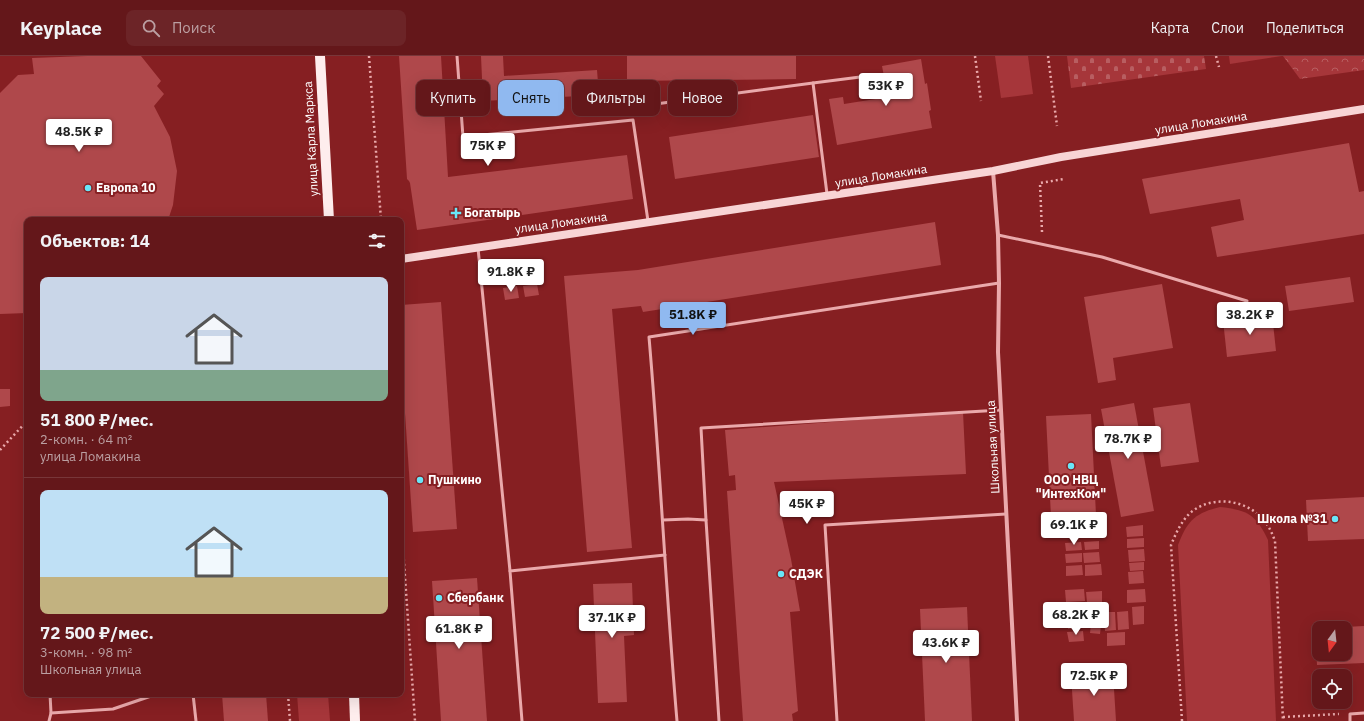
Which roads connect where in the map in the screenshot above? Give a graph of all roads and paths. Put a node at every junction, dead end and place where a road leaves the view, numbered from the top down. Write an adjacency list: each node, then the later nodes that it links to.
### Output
1 (320, 56): 17 (main road, улица Карла Маркса)
2 (370, 56): 18 (path)
3 (457, 56): 19 (lane)
4 (975, 56): 10 (path)
5 (1048, 56): 13 (path)
6 (1216, 56): 7 (path)
7 (1218, 67)
8 (868, 76): 9 (lane)
9 (813, 83): 11 (lane); 16 (lane)
10 (981, 101)
11 (660, 103)
12 (1364, 109): 14 (main road, улица Ломакина)
13 (1057, 126)
14 (993, 171): 16 (main road, улица Ломакина); 21 (street, Школьная улица)
15 (1064, 179): 20 (path)
16 (828, 196): 19 (main road, улица Ломакина)
17 (329, 217)
18 (381, 217)
19 (648, 222): 22 (main road, улица Ломакина)
20 (1042, 232)
21 (998, 235): 24 (street, Школьная улица); 25 (lane)
22 (478, 246): 23 (main road, улица Ломакина); 34 (lane)
23 (404, 258)
24 (1000, 283): 26 (street, Школьная улица); 30 (lane)
25 (1247, 301)
26 (1001, 410): 29 (street, Школьная улица); 31 (lane)
27 (24, 424): 28 (path)
28 (0, 450)
29 (1006, 514): 52 (lane); 53 (street, Школьная улица)
30 (663, 520): 31 (lane); 32 (lane)
31 (706, 520): 51 (lane)
32 (665, 555): 34 (lane); 50 (lane)
33 (404, 562): 48 (path)
34 (510, 571): 49 (lane)
35 (50, 697): 40 (lane)
36 (148, 697): 40 (lane)
37 (193, 697): 45 (lane)
38 (288, 697): 46 (path)
39 (354, 697): 47 (main road)
40 (51, 713): 44 (lane)
41 (1364, 713): 42 (lane)
42 (1350, 714): 43 (path); 56 (lane)
43 (1283, 717): 54 (path); 55 (path)
44 (49, 721)
45 (196, 721)
46 (290, 721)
47 (356, 721)
48 (415, 721)
49 (522, 721)
50 (677, 721)
51 (719, 721)
52 (837, 721)
53 (1017, 721)
54 (1182, 721)
55 (1283, 721)
56 (1350, 721)

